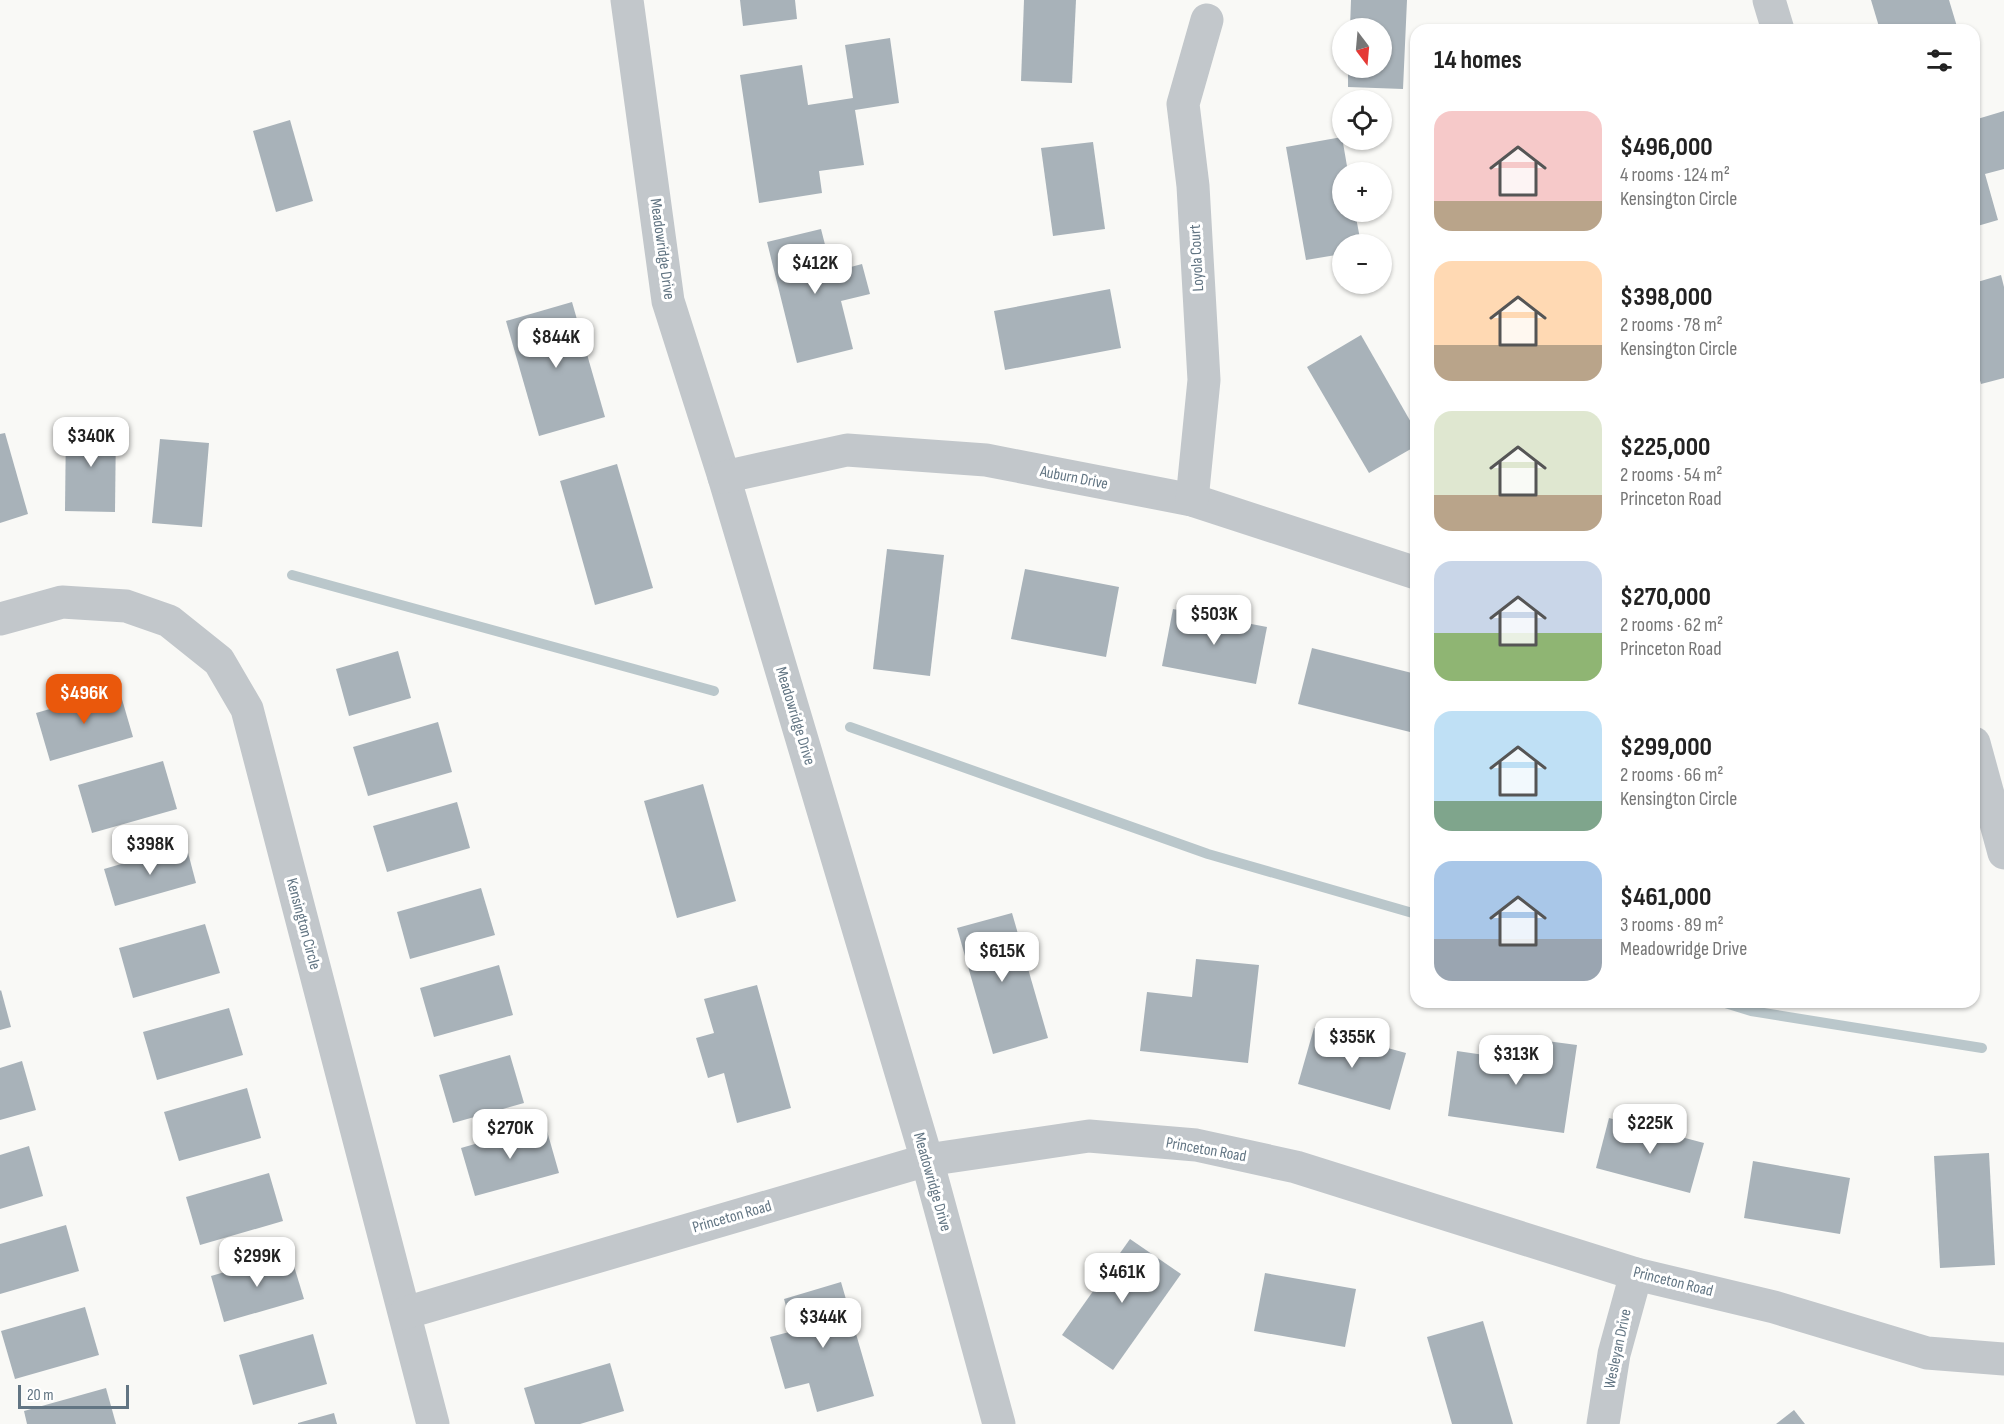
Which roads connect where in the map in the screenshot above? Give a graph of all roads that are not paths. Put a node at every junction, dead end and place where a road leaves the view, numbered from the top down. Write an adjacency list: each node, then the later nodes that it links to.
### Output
1 (627, 0): 5 (street, Meadowridge Drive)
2 (1769, 0): 4 (street)
3 (1207, 20): 6 (street, Loyola Court)
4 (1776, 24)
5 (724, 477): 6 (street, Auburn Drive); 11 (street, Meadowridge Drive)
6 (1192, 500): 7 (street, Auburn Drive)
7 (1410, 571)
8 (0, 619): 13 (street, Kensington Circle)
9 (1980, 765): 10 (street)
10 (2004, 853)
11 (927, 1160): 12 (street, Princeton Road); 13 (street, Princeton Road); 16 (street, Meadowridge Drive)
12 (1636, 1274): 14 (street, Princeton Road); 17 (street, Wesleyan Drive)
13 (405, 1313): 15 (street, Kensington Circle)
14 (2004, 1359)
15 (433, 1424)
16 (999, 1424)
17 (1603, 1424)

